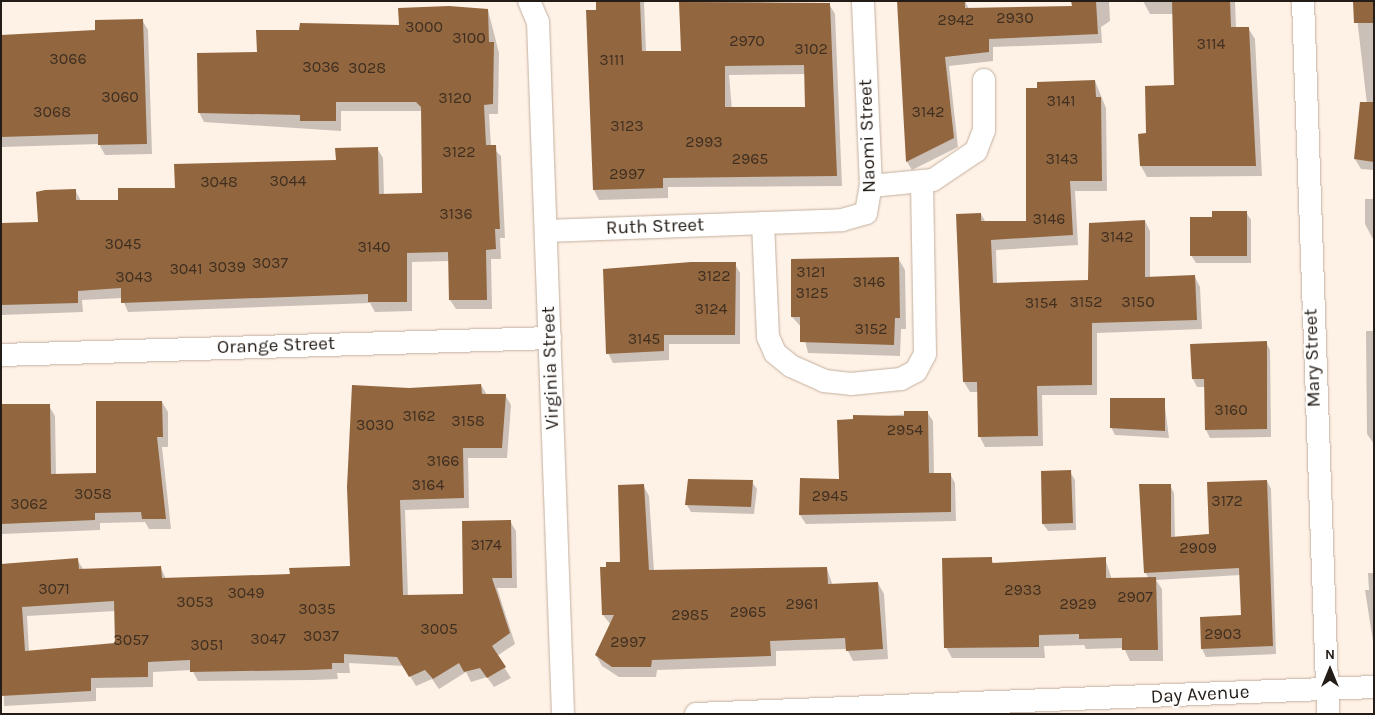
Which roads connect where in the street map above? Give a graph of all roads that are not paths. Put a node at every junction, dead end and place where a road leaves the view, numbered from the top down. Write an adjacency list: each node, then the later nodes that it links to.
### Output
1 (529, 1): 5 (street, Virginia Street)
2 (547, 1): 5 (street, Virginia Street)
3 (863, 1): 8 (street, Naomi Street)
4 (1303, 1): 14 (street, Mary Street)
5 (538, 22): 10 (street, Virginia Street)
6 (984, 80): 7 (street)
7 (922, 183): 8 (street); 9 (street)
8 (870, 186): 9 (street, Naomi Street)
9 (763, 223): 10 (street, Ruth Street)
10 (546, 231): 11 (street, Virginia Street)
11 (550, 338): 12 (street, Orange Street); 15 (street, Virginia Street)
12 (1, 355)
13 (1374, 687): 14 (street, Day Avenue)
14 (1326, 689): 16 (street, Day Avenue); 17 (street, Mary Street)
15 (563, 714)
16 (696, 714)
17 (1328, 714)

